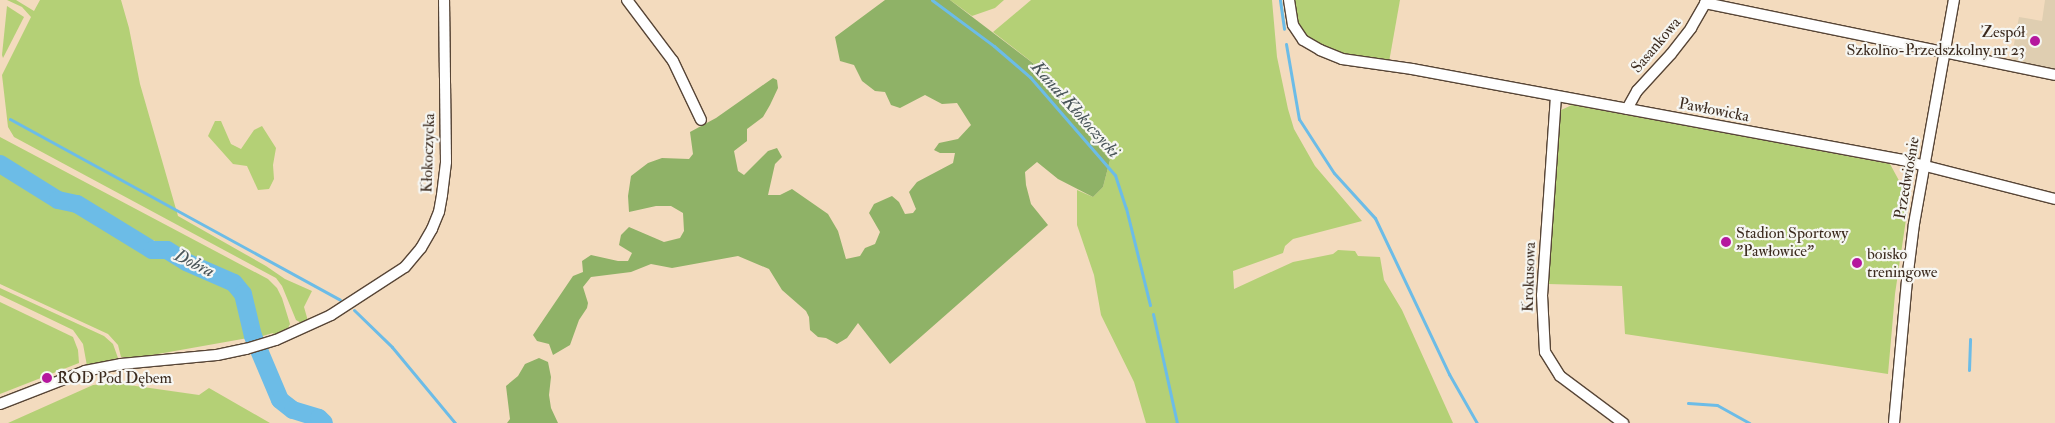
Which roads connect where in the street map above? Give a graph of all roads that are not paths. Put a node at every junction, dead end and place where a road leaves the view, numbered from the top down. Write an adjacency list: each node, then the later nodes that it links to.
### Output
1 (444, 0): 13 (street, Kłokoczycka)
2 (627, 0): 10 (street)
3 (1288, 0): 8 (street, Pawłowicka)
4 (1954, 0): 6 (street, Przedwiośnie)
5 (1706, 2): 6 (street); 9 (street, Sasankowa)
6 (1944, 54): 7 (street); 11 (street, Przedwiośnie)
7 (2055, 75)
8 (1556, 96): 9 (street, Pawłowicka); 14 (street, Krokusowa)
9 (1627, 109): 11 (street, Pawłowicka)
10 (701, 120)
11 (1925, 165): 12 (street, Pawłowicka); 15 (street, Przedwiośnie)
12 (2055, 199)
13 (0, 404)
14 (1623, 423)
15 (1894, 423)

